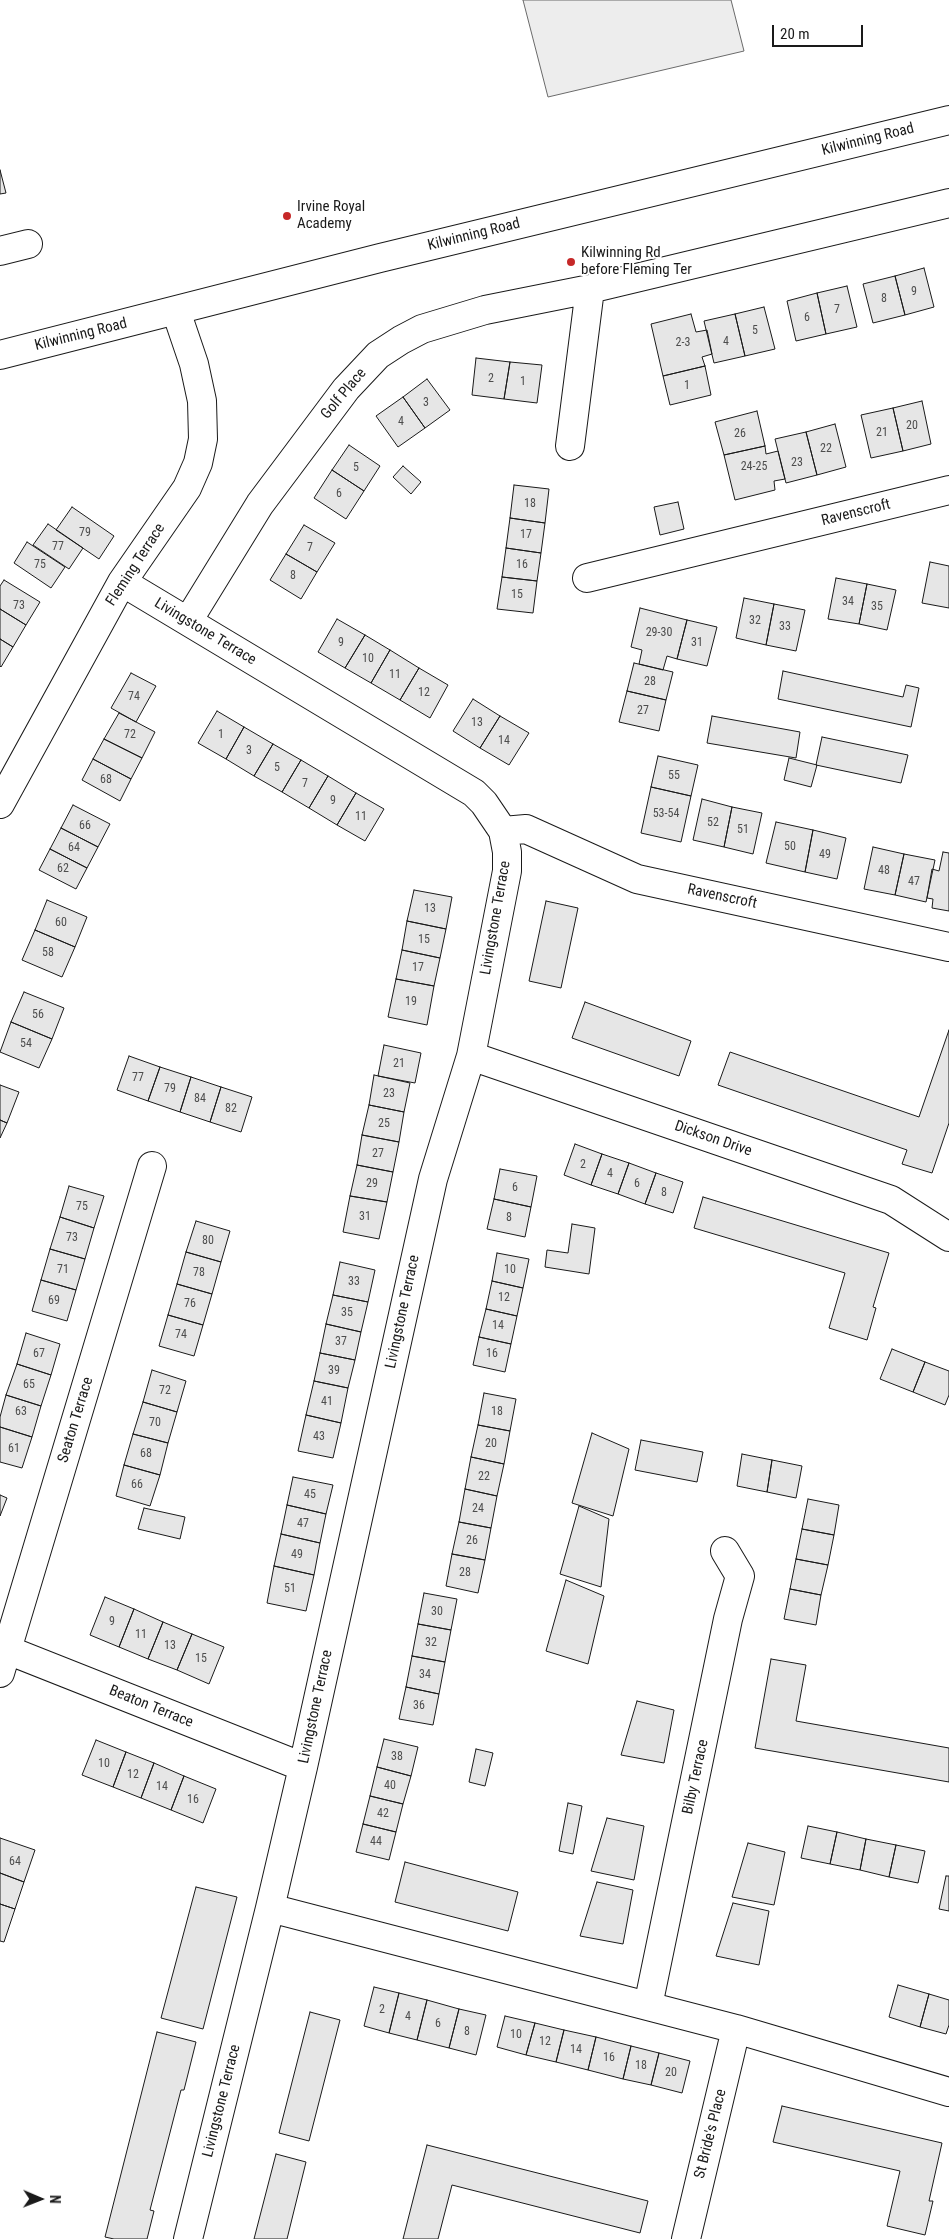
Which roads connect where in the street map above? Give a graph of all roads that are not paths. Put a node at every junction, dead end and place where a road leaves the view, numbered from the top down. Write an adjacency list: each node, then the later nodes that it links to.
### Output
1 (949, 120): 6 (street, Kilwinning Road)
2 (949, 204): 5 (street)
3 (28, 244): 4 (street)
4 (0, 251)
5 (590, 289): 8 (street); 12 (street, Golf Place)
6 (176, 312): 7 (street, Kilwinning Road); 11 (street, Fleming Terrace)
7 (0, 355)
8 (570, 446)
9 (949, 490): 10 (street, Ravenscroft)
10 (588, 578)
11 (122, 582): 12 (street, Livingstone Terrace); 13 (street, Fleming Terrace)
12 (188, 621): 14 (street, Livingstone Terrace)
13 (0, 804)
14 (502, 831): 15 (street, Ravenscroft); 16 (street, Livingstone Terrace)
15 (949, 947)
16 (471, 1056): 18 (street, Dickson Drive); 21 (street, Livingstone Terrace)
17 (152, 1166): 20 (street, Seaton Terrace)
18 (949, 1237)
19 (726, 1551): 23 (street, Bilby Terrace)
20 (2, 1657): 21 (street, Beaton Terrace)
21 (303, 1767): 22 (street, Livingstone Terrace)
22 (270, 1908): 23 (street); 26 (street, Livingstone Terrace)
23 (648, 2006): 24 (street)
24 (736, 2029): 25 (street); 27 (street, St Bride's Place)
25 (949, 2092)
26 (188, 2239)
27 (686, 2239)

